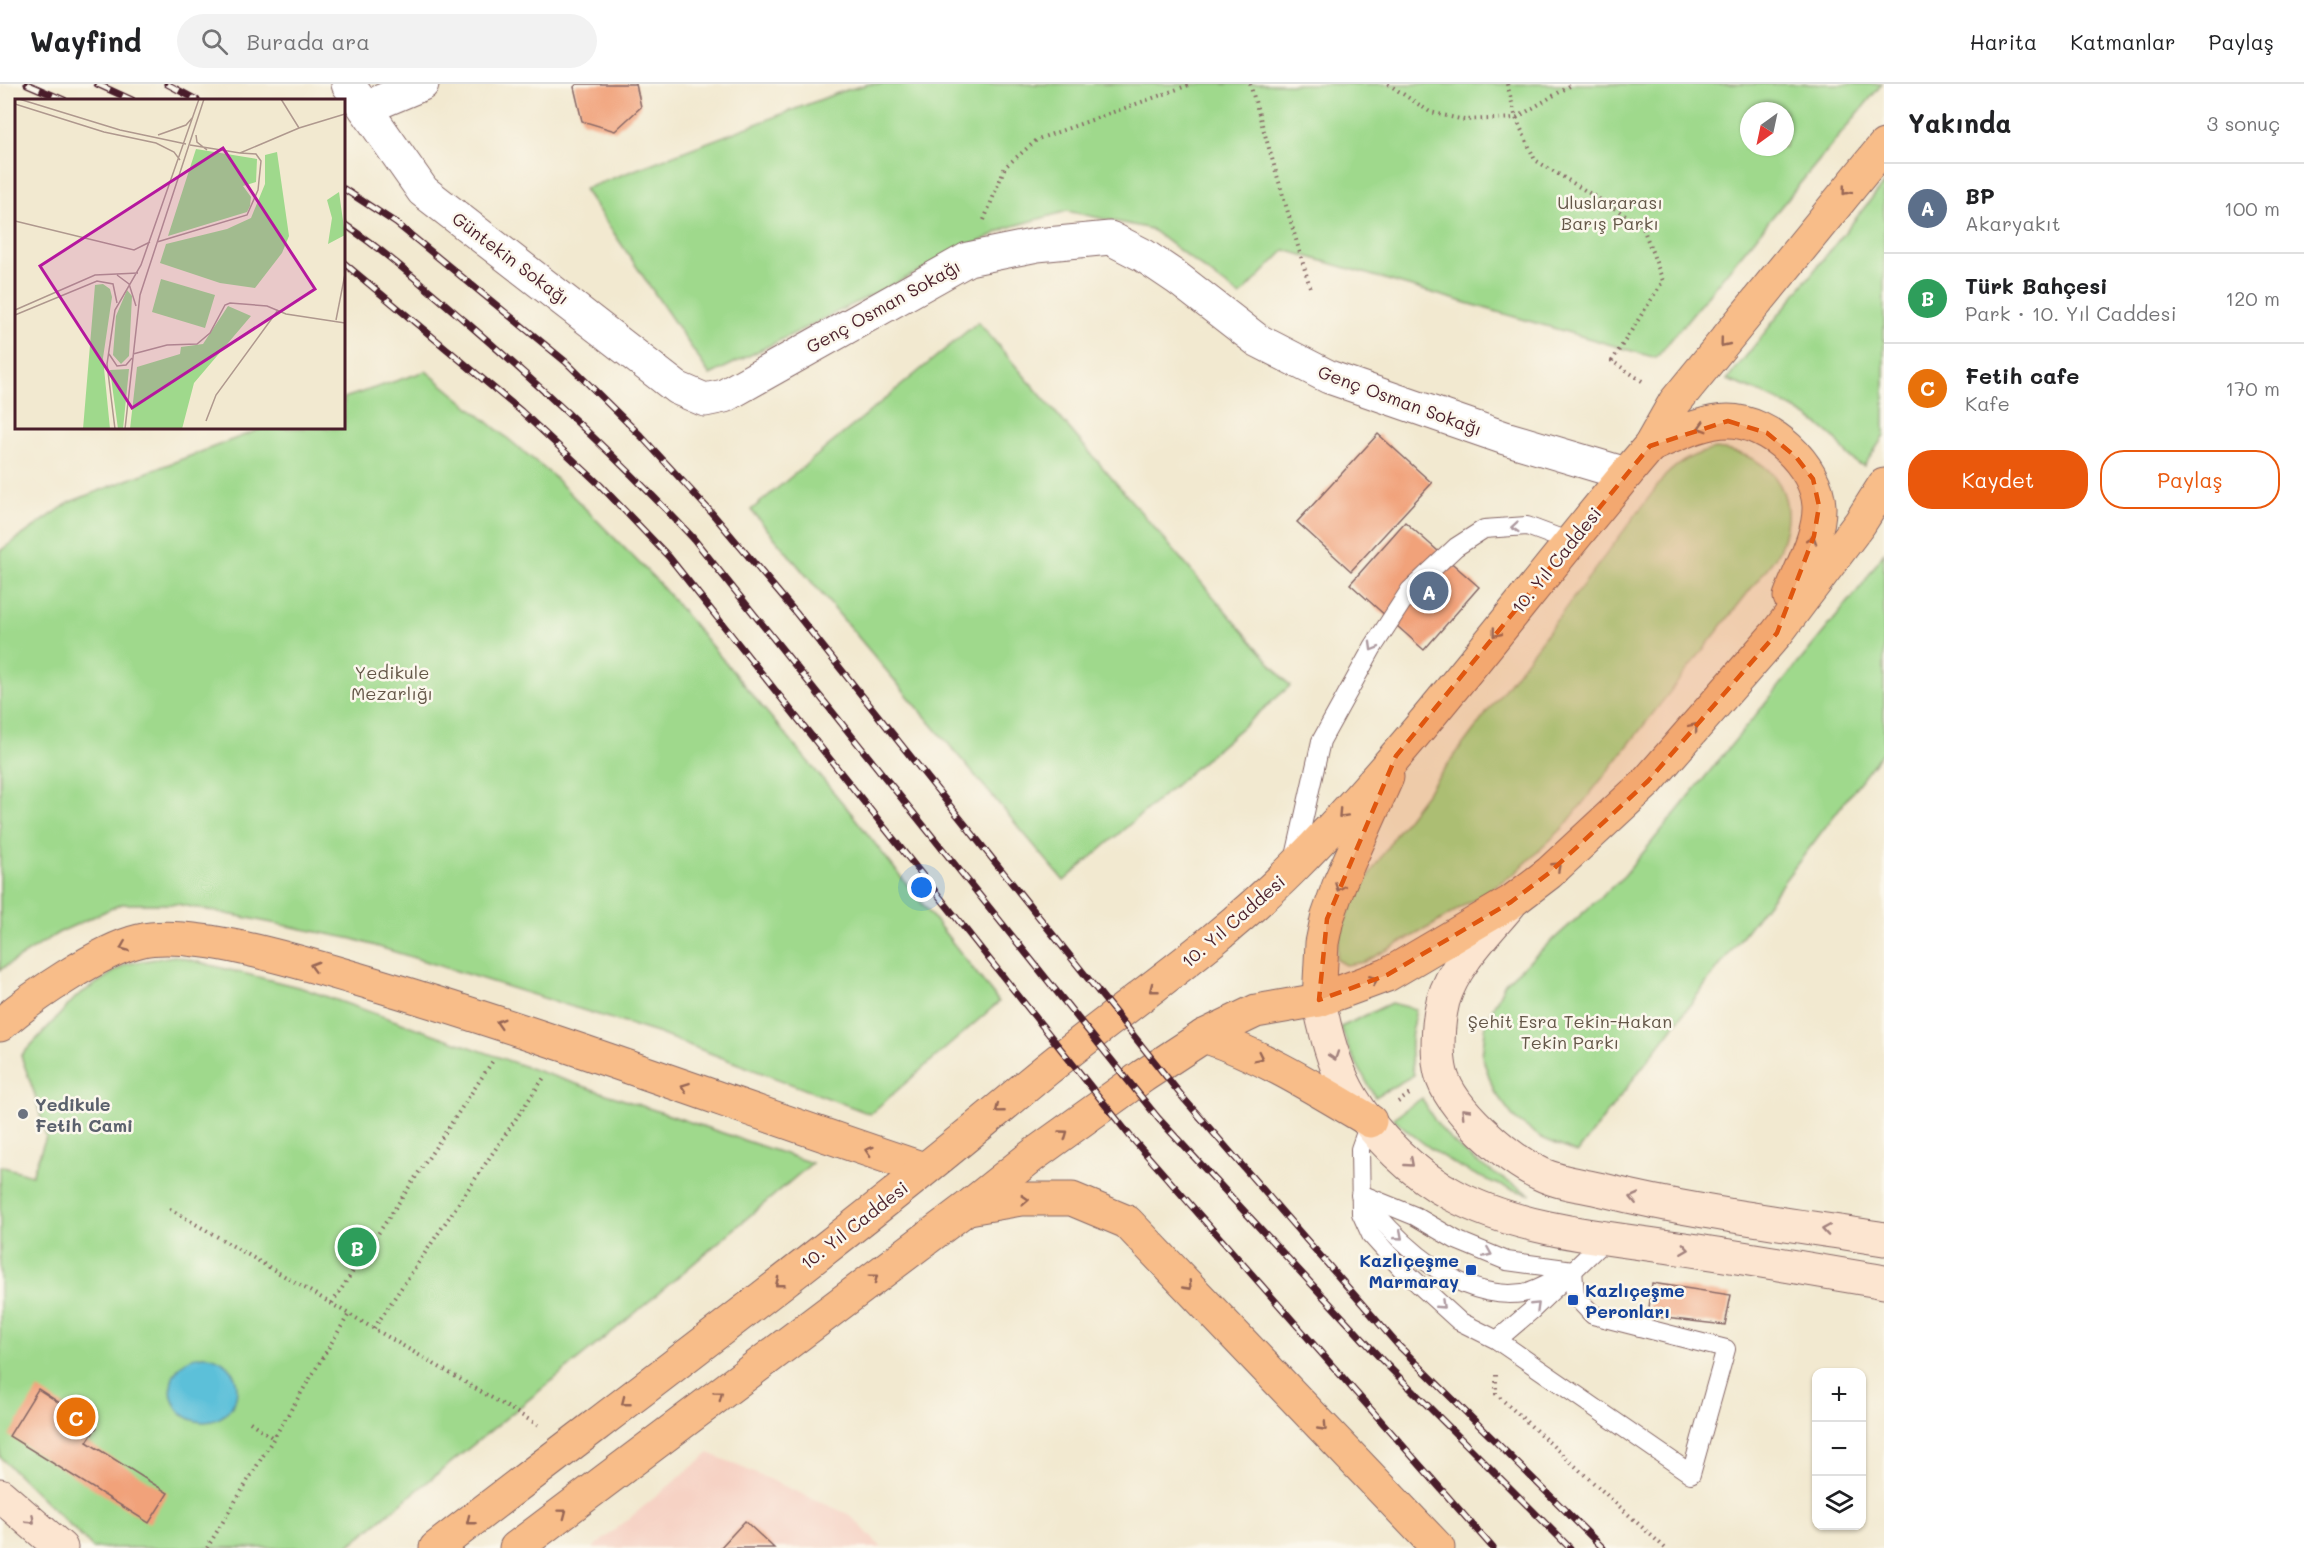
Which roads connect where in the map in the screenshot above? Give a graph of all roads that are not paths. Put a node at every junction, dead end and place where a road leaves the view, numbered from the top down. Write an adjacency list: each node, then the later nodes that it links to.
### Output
1 (422, 84): 2 (street)
2 (357, 96): 4 (street, Güntekin Sokağı)
3 (1884, 146): 5 (main road, 10. Yıl Caddesi, one-way to 5)
4 (705, 400): 6 (street, Genç Osman Sokağı)
5 (1650, 446): 6 (main road, 10. Yıl Caddesi); 9 (main road, one-way to 5)
6 (1626, 474): 8 (main road, 10. Yıl Caddesi)
7 (1884, 485): 9 (main road)
8 (1570, 542): 10 (main road, 10. Yıl Caddesi, one-way to 10); 11 (lane, one-way to 11)
9 (1777, 633): 12 (main road, one-way to 9)
10 (1396, 756): 11 (main road, 10. Yıl Caddesi, one-way to 11); 13 (main road, one-way to 13)
11 (1292, 869): 17 (main road, 10. Yıl Caddesi, one-way to 17)
12 (1512, 902): 13 (main road, one-way to 12); 21 (main road, one-way to 12)
13 (1319, 999): 15 (main road); 16 (main road, one-way to 16)
14 (0, 1025): 17 (main road, one-way to 14)
15 (1204, 1036): 16 (main road, one-way to 16); 19 (main road, one-way to 15)
16 (1370, 1121): 18 (lane); 20 (main road, one-way to 20)
17 (924, 1169): 27 (main road, 10. Yıl Caddesi, one-way to 27)
18 (1359, 1194): 22 (lane, one-way to 22); 22 (lane, one-way to 22); 24 (lane, one-way to 24)
19 (967, 1208): 28 (main road, one-way to 19); 29 (main road, one-way to 29)
20 (1606, 1238): 22 (lane); 23 (main road, one-way to 23)
21 (1884, 1239)
22 (1573, 1270): 24 (lane, one-way to 22); 24 (lane)
23 (1884, 1282)
24 (1497, 1340)
25 (0, 1495): 26 (main road, one-way to 26)
26 (61, 1548)
27 (436, 1548)
28 (516, 1548)
29 (1438, 1548)

